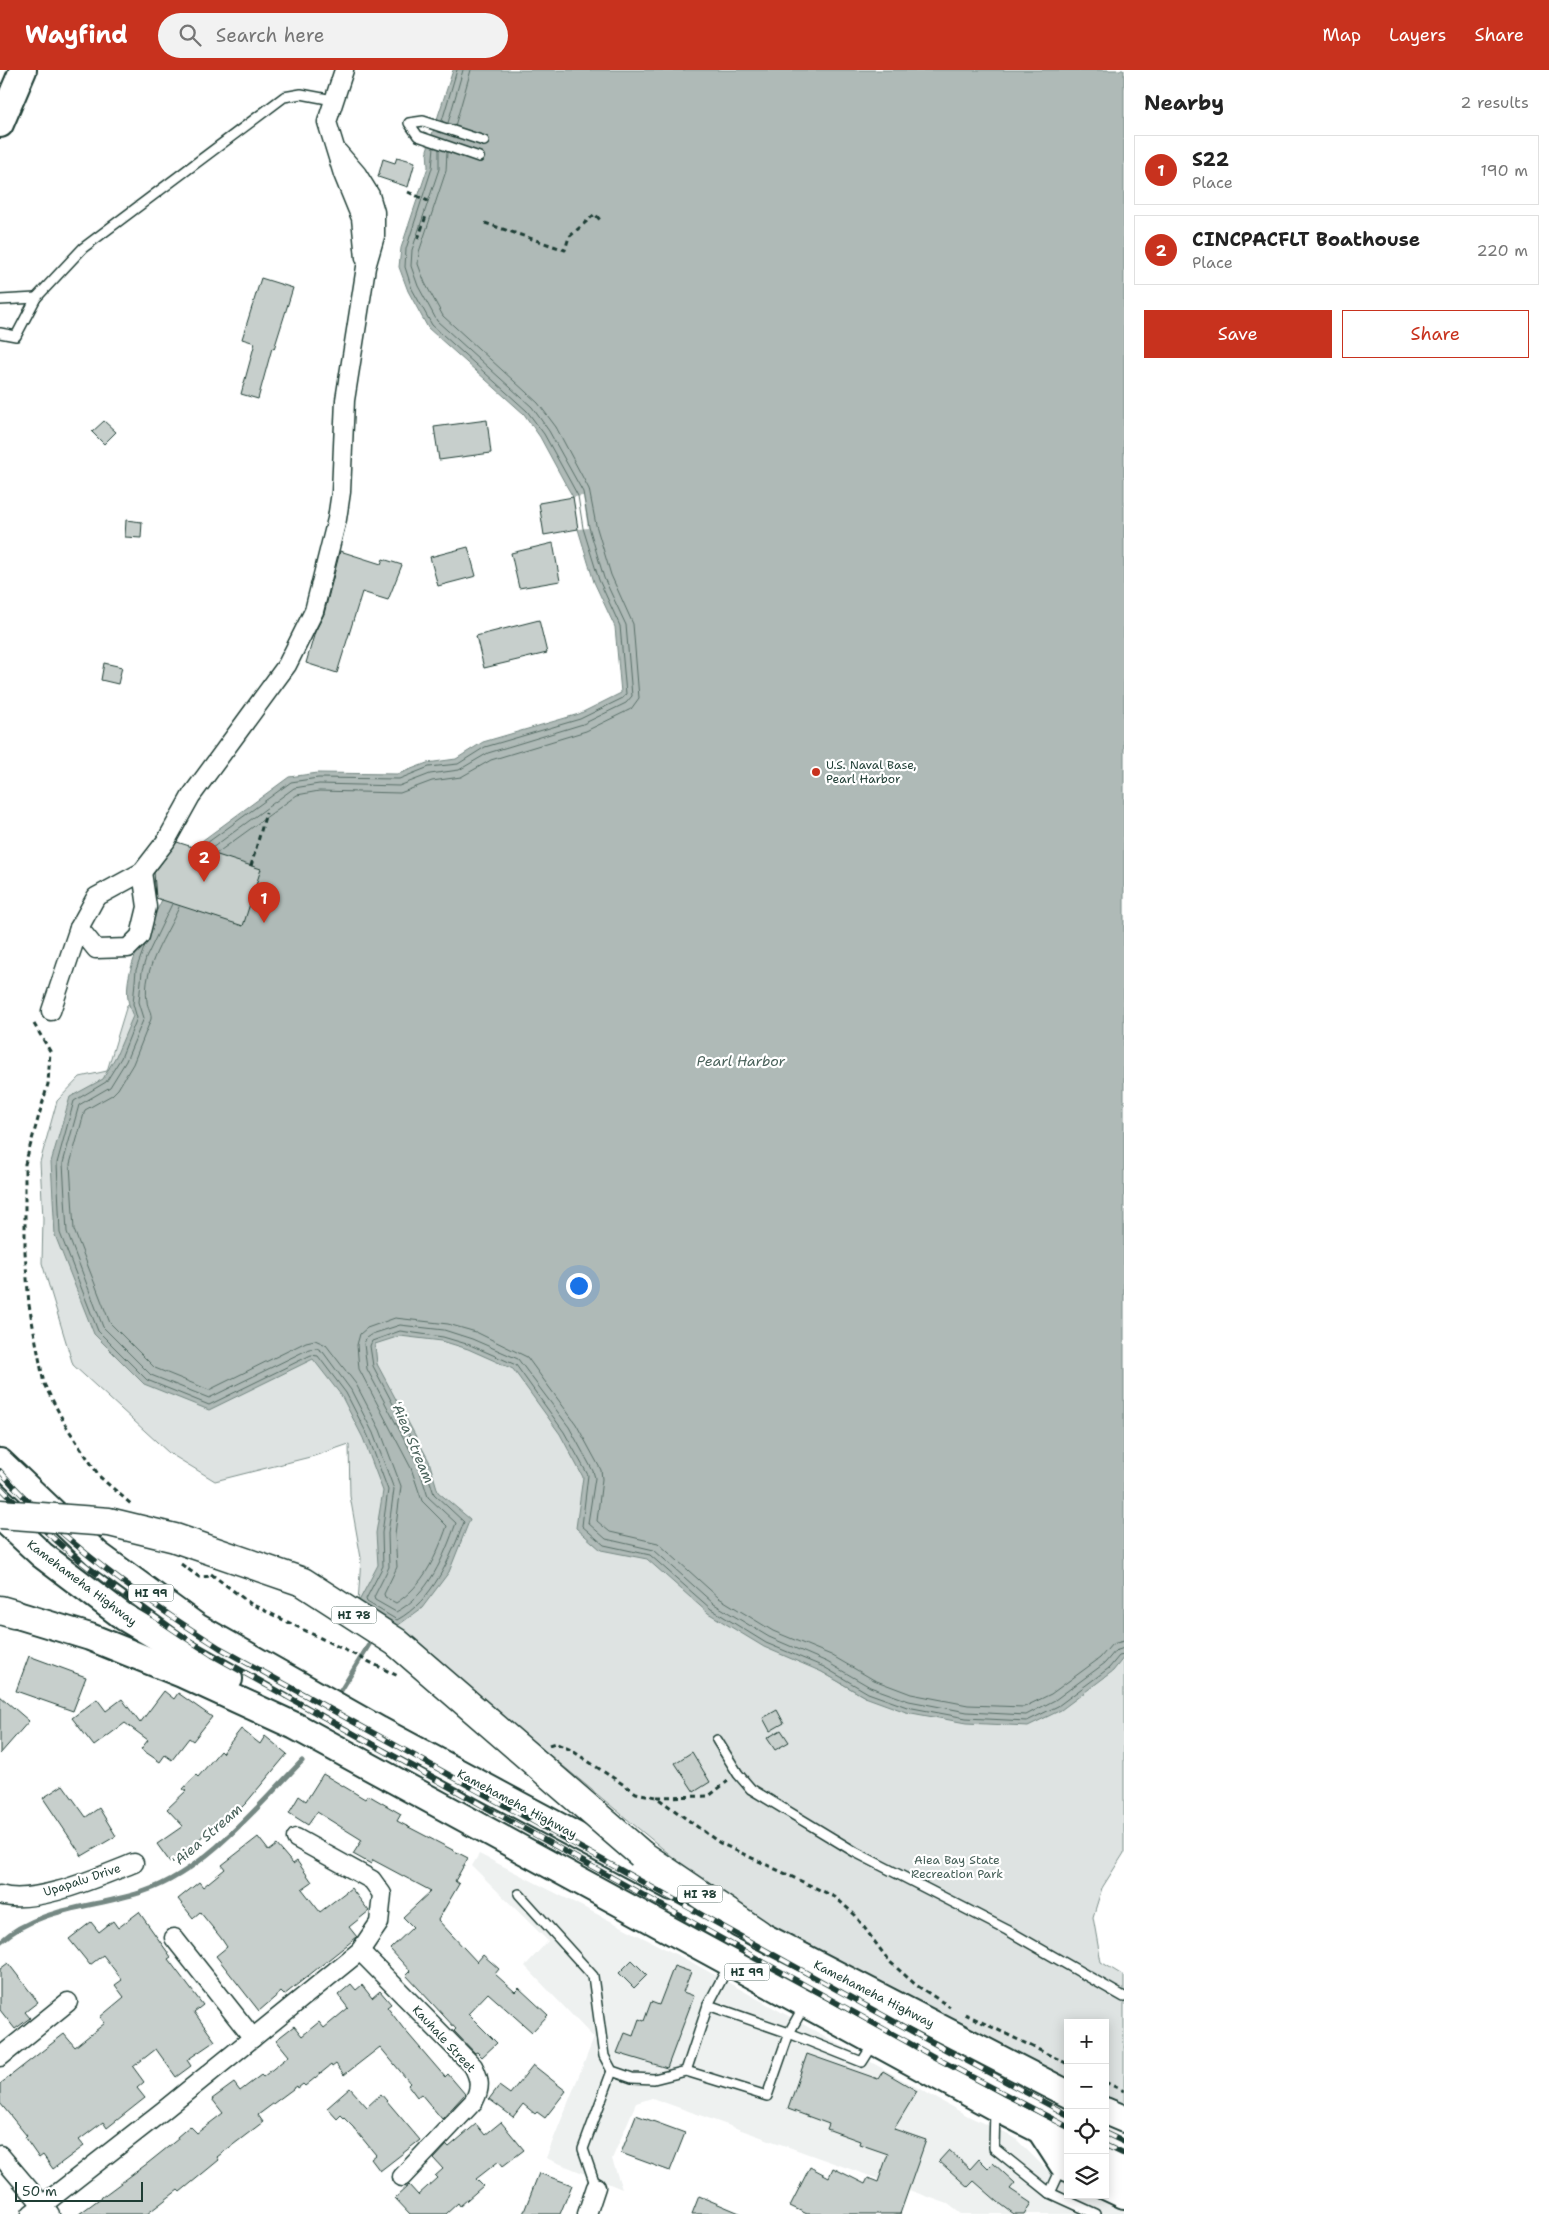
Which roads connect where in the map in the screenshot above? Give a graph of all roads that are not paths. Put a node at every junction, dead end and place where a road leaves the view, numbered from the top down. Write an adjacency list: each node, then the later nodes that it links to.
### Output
1 (6, 70): 5 (main road)
2 (24, 70): 5 (main road)
3 (344, 70): 4 (street)
4 (333, 100): 8 (lane); 11 (street)
5 (1, 121)
6 (484, 142): 7 (lane)
7 (479, 158)
8 (36, 298): 9 (lane); 10 (lane)
9 (0, 300)
10 (0, 333)
11 (142, 872): 12 (street); 12 (street)
12 (79, 928): 13 (street)
13 (51, 1011)
14 (0, 1462): 23 (main road, Kamehameha Highway / HI 99)
15 (0, 1515): 17 (main road, Kamehameha Highway / HI 99); 23 (highway, HI 78, bridge)
16 (5, 1617): 17 (main road, Kamehameha Highway)
17 (297, 1723): 26 (main road, Kamehameha Highway / HI 99)
18 (717, 1740): 27 (lane)
19 (296, 1838): 25 (street)
20 (134, 1863): 22 (street, Upapalu Drive)
21 (519, 1894): 36 (lane)
22 (0, 1895)
23 (759, 1934): 37 (main road, Kamehameha Highway / HI 99)
24 (174, 1938): 32 (street)
25 (360, 1951): 32 (street); 46 (street, Kauhale Street)
26 (730, 1962): 29 (main road, Kamehameha Highway / HI 99); 30 (lane)
27 (1124, 1997)
28 (68, 2002): 34 (street)
29 (806, 2003): 31 (lane); 33 (main road, Kamehameha Highway / HI 99)
30 (708, 2005): 31 (lane); 35 (lane)
31 (788, 2033): 33 (lane); 35 (lane)
32 (253, 2038): 51 (street)
33 (875, 2041): 38 (main road, Kamehameha Highway / HI 99)
34 (0, 2057)
35 (686, 2070): 36 (lane)
36 (612, 2071): 47 (lane)
37 (1064, 2092)
38 (995, 2107): 42 (main road, Kamehameha Highway / HI 99); 49 (lane)
39 (1109, 2113): 40 (main road)
40 (1124, 2120)
41 (0, 2155): 51 (street)
42 (1064, 2155)
43 (1064, 2164): 49 (lane)
44 (1109, 2164): 45 (main road)
45 (1124, 2170)
46 (402, 2177)
47 (596, 2187): 52 (street)
48 (1109, 2188): 50 (main road)
49 (1050, 2193): 53 (lane)
50 (1124, 2196)
51 (41, 2211)
52 (587, 2214)
53 (1096, 2214)

